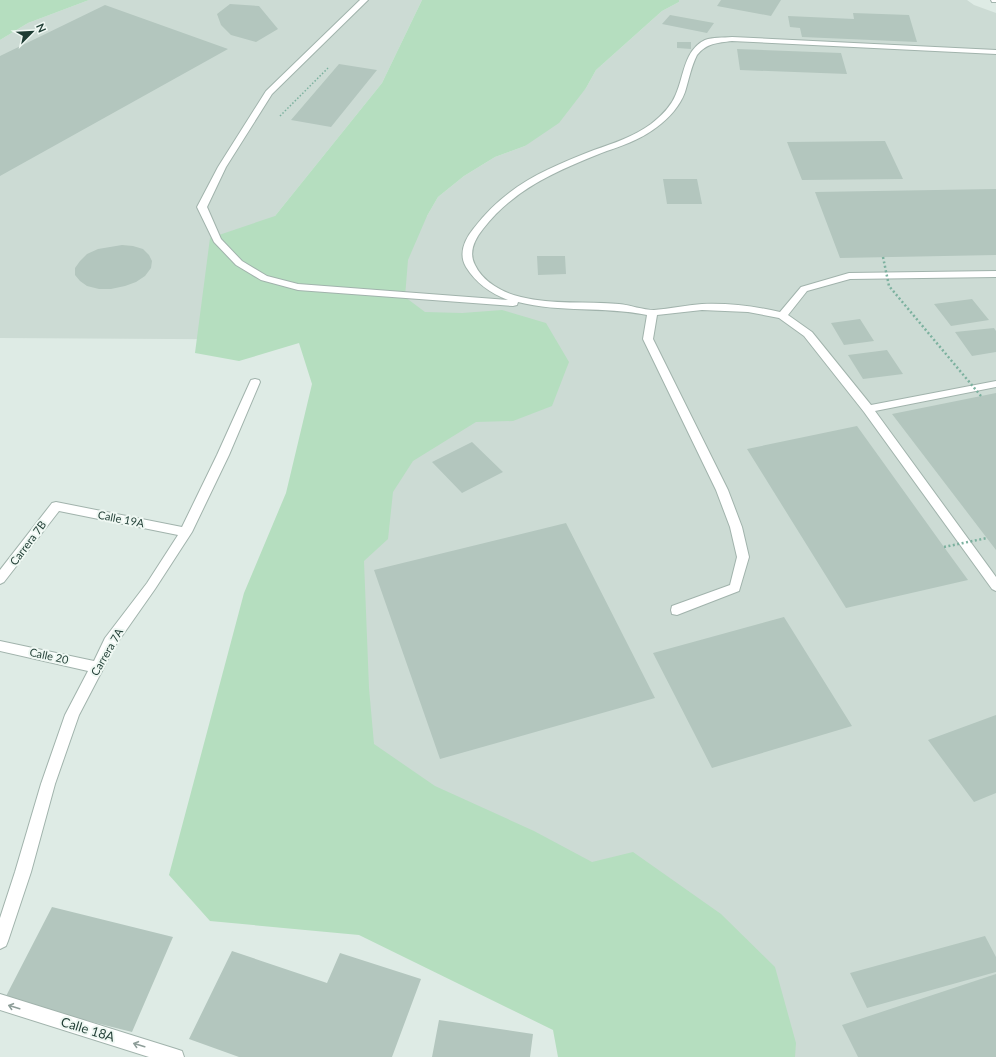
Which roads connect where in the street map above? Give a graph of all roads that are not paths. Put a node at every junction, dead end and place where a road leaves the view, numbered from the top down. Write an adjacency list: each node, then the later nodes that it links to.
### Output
1 (364, 0): 4 (street)
2 (996, 52): 4 (street)
3 (996, 274): 6 (street)
4 (549, 304): 5 (street)
5 (652, 313): 6 (street); 14 (street)
6 (782, 316): 9 (street)
7 (255, 382): 11 (street, Carrera 7A)
8 (996, 384): 9 (street)
9 (868, 409): 13 (street)
10 (56, 506): 11 (street, Calle 19A); 12 (street, Carrera 7B)
11 (186, 532): 16 (street, Carrera 7A)
12 (0, 579)
13 (996, 586)
14 (677, 610)
15 (0, 646): 16 (street, Calle 20)
16 (97, 667): 17 (street, Carrera 7A)
17 (0, 941)
18 (0, 1002): 19 (street, Calle 18A, one-way to 18)
19 (176, 1057)

